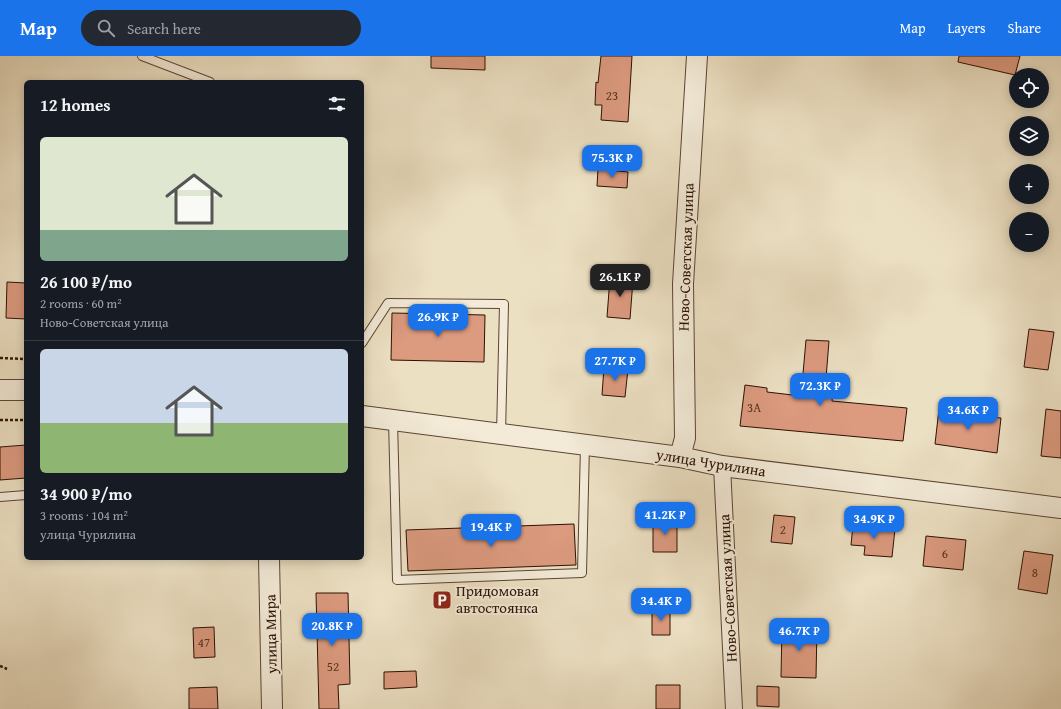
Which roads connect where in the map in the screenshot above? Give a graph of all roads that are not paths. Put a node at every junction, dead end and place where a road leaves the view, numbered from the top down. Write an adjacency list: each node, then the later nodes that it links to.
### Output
1 (142, 56): 3 (lane)
2 (697, 56): 11 (street, Ново-Советская улица)
3 (205, 80)
4 (364, 339): 9 (lane)
5 (0, 390): 6 (street)
6 (24, 390)
7 (364, 416): 8 (street, улица Чурилина)
8 (393, 420): 9 (street, улица Чурилина); 10 (lane)
9 (501, 434): 10 (street, улица Чурилина)
10 (585, 444): 11 (street, улица Чурилина)
11 (680, 457): 12 (street, улица Чурилина)
12 (722, 466): 15 (street, улица Чурилина); 18 (street, Ново-Советская улица)
13 (24, 495): 14 (lane)
14 (0, 497)
15 (1061, 508)
16 (270, 560): 17 (street, улица Мира)
17 (272, 709)
18 (734, 709)

